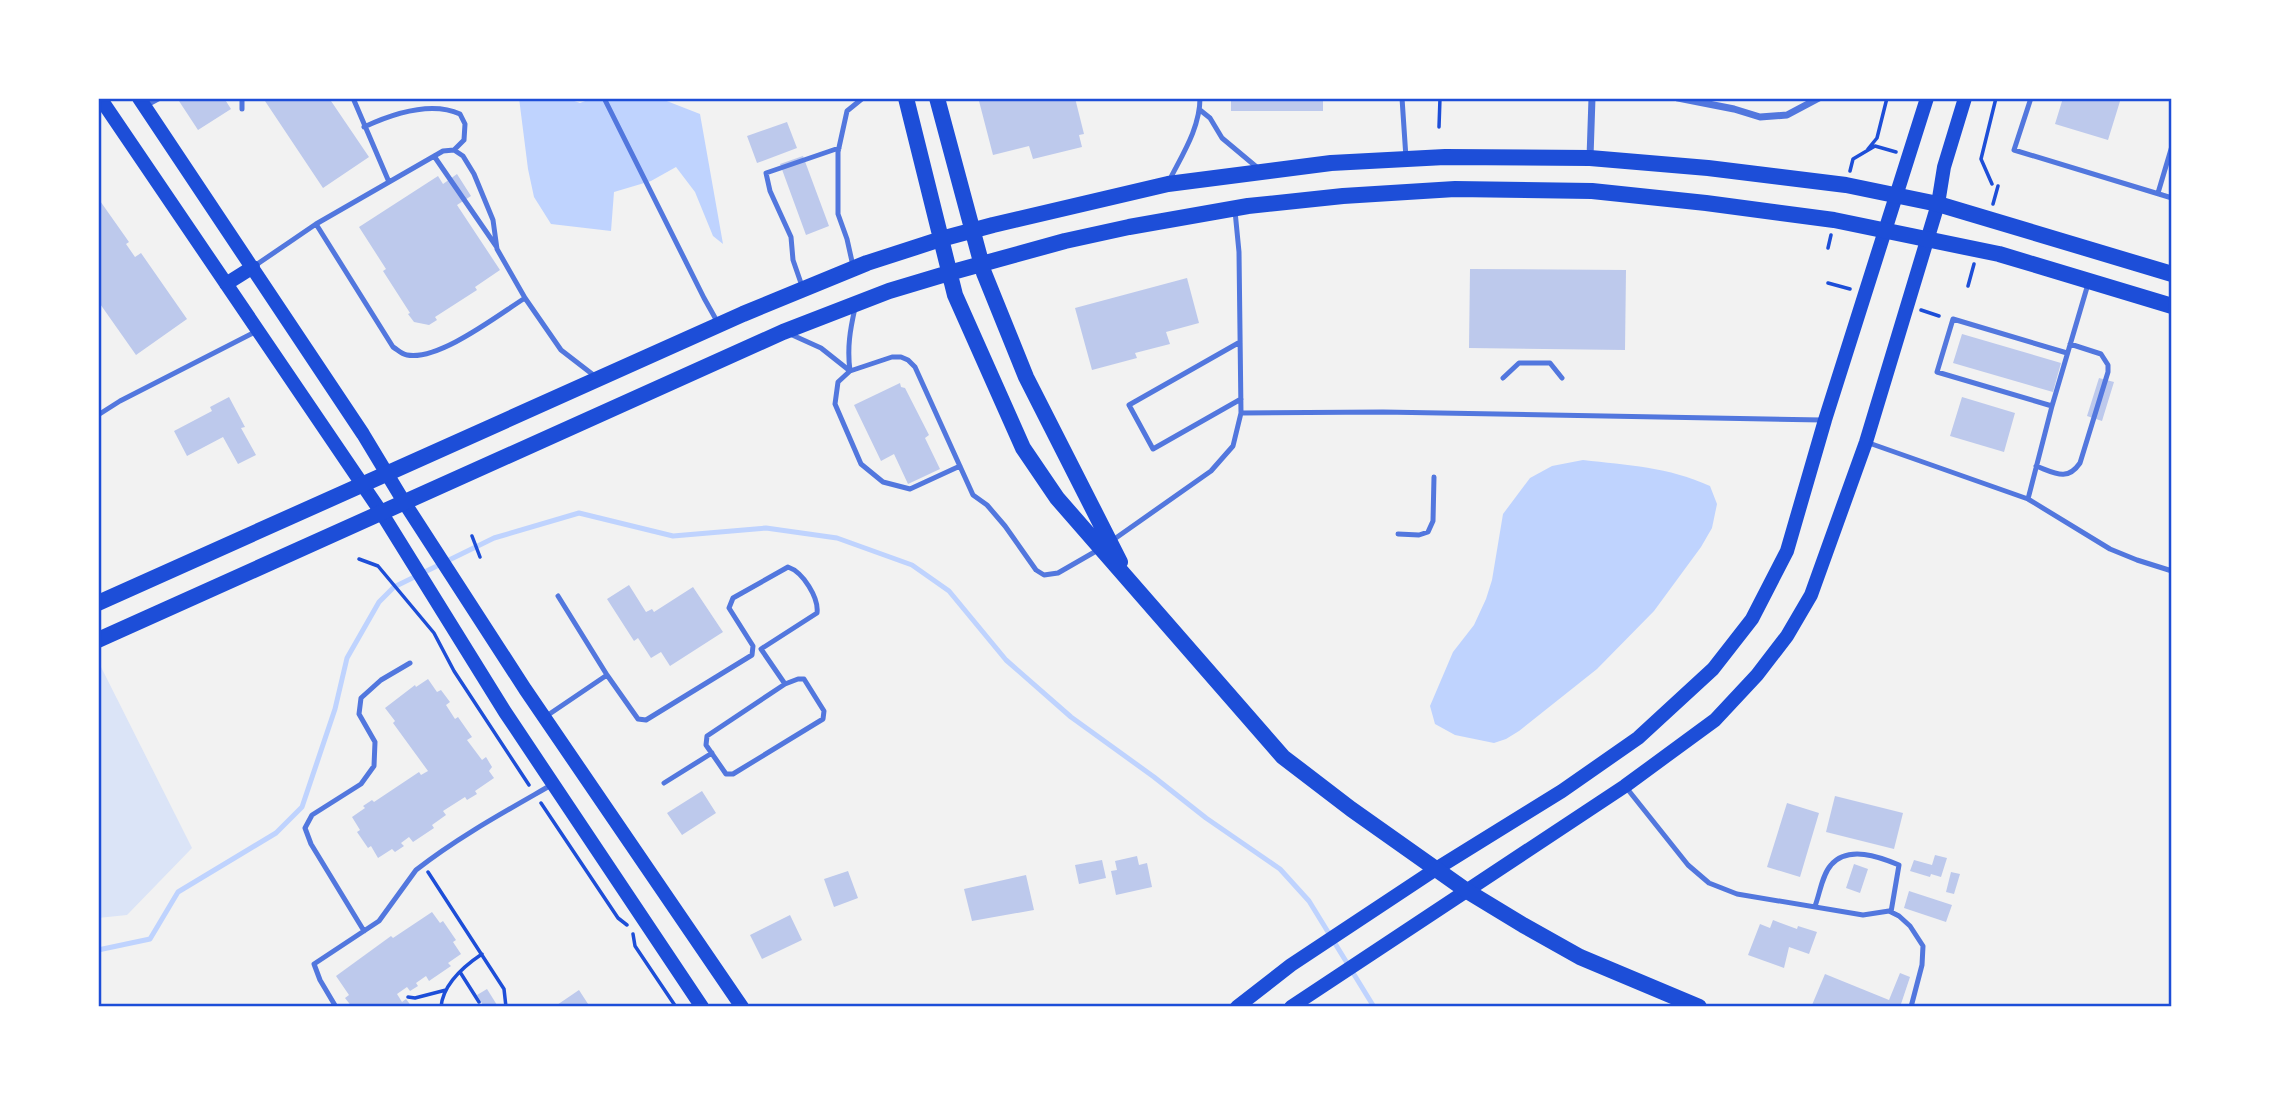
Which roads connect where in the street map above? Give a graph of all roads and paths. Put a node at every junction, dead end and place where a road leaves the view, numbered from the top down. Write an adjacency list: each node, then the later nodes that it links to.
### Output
1 (100, 98): 54 (main road)
2 (160, 98): 20 (lane)
3 (242, 98): 21 (lane)
4 (353, 98): 23 (lane)
5 (604, 98): 62 (lane)
6 (863, 98): 26 (lane)
7 (906, 98): 44 (main road)
8 (937, 98): 42 (main road)
9 (1200, 98): 22 (lane)
10 (1402, 98): 31 (lane)
11 (1440, 98): 24 (path)
12 (1592, 98): 30 (street)
13 (1678, 98): 14 (street)
14 (1819, 98)
15 (1887, 98): 28 (path)
16 (1927, 98): 37 (main road)
17 (1965, 98): 39 (main road)
18 (1996, 98): 35 (path)
19 (2031, 98): 36 (lane)
20 (142, 102): 48 (main road)
21 (242, 109)
22 (1200, 110): 32 (lane); 34 (lane)
23 (364, 127): 27 (lane); 33 (lane)
24 (1439, 127)
25 (2172, 146): 36 (lane)
26 (839, 148): 49 (lane); 55 (lane)
27 (454, 150): 29 (lane); 46 (lane)
28 (1867, 151)
29 (433, 156): 33 (lane); 46 (lane)
30 (1590, 158): 31 (main road); 37 (main road)
31 (1406, 159): 32 (main road)
32 (1261, 171): 34 (main road)
33 (389, 182): 41 (lane)
34 (1168, 184): 42 (main road)
35 (1992, 184)
36 (2158, 193): 38 (lane)
37 (1898, 195): 39 (main road); 43 (main road)
38 (2172, 198)
39 (1938, 204): 45 (main road); 51 (main road)
40 (1235, 208): 43 (main road); 47 (main road); 65 (lane)
41 (316, 224): 48 (lane); 57 (lane)
42 (972, 230): 44 (main road); 47 (main road)
43 (1886, 231): 45 (main road); 56 (main road)
44 (941, 239): 49 (main road); 50 (main road)
45 (1927, 239): 52 (main road); 59 (main road)
46 (497, 249): 57 (lane)
47 (981, 263): 50 (main road); 89 (main road)
48 (253, 267): 54 (main road); 81 (main road)
49 (854, 269): 55 (main road)
50 (950, 272): 58 (main road); 89 (main road)
51 (2172, 274)
52 (2088, 281): 60 (main road); 66 (lane)
53 (1828, 283): 56 (path)
54 (226, 284): 63 (main road)
55 (803, 289): 62 (main road)
56 (1866, 294): 77 (main road)
57 (525, 298): 70 (lane)
58 (857, 303): 64 (main road); 68 (lane)
59 (1907, 306): 61 (path); 78 (main road)
60 (2172, 306)
61 (1939, 316)
62 (719, 325): 70 (main road)
63 (257, 331): 75 (lane); 83 (main road)
64 (783, 332): 68 (lane); 85 (main road)
65 (1240, 342): 72 (lane); 72 (lane)
66 (2070, 344): 67 (lane); 80 (lane)
67 (2067, 353): 74 (lane); 74 (lane)
68 (850, 370): 79 (lane); 79 (lane)
69 (1503, 377): 71 (lane)
70 (598, 378): 81 (main road)
71 (1562, 378)
72 (1241, 399): 76 (lane)
73 (98, 405): 75 (lane)
74 (2052, 405): 80 (lane)
75 (100, 413)
76 (1241, 413): 77 (lane); 89 (lane)
77 (1825, 420): 108 (main road)
78 (1866, 442): 84 (lane); 106 (main road)
79 (960, 466): 89 (lane)
80 (2036, 466): 84 (lane)
81 (388, 474): 83 (main road); 85 (main road)
82 (1434, 477): 87 (lane)
83 (362, 485): 86 (main road); 95 (main road)
84 (2028, 499): 92 (lane)
85 (404, 502): 86 (main road); 102 (main road)
86 (380, 512): 96 (main road); 105 (main road)
87 (1398, 534)
88 (472, 536): 90 (path)
89 (1106, 545): 108 (main road)
90 (480, 557)
91 (359, 559): 93 (path)
92 (2172, 571)
93 (399, 592)
94 (558, 596): 100 (lane)
95 (98, 603)
96 (98, 640)
97 (761, 649): 98 (lane); 98 (lane); 101 (lane)
98 (751, 655): 100 (lane)
99 (410, 663): 112 (lane)
100 (607, 675): 102 (lane)
101 (785, 684): 103 (lane); 103 (lane)
102 (544, 717): 122 (main road)
103 (712, 753): 104 (lane)
104 (664, 783)
105 (553, 785): 107 (lane); 121 (main road)
106 (1625, 786): 109 (main road); 110 (lane)
107 (423, 864): 112 (lane); 113 (path)
108 (1436, 869): 109 (main road); 123 (main road)
109 (1467, 891): 124 (main road); 125 (main road)
110 (1815, 906): 111 (lane); 111 (lane)
111 (1891, 912): 126 (lane)
112 (364, 931): 118 (lane)
113 (482, 954): 114 (path); 120 (path)
114 (460, 972): 115 (path); 117 (path)
115 (446, 990): 116 (path); 119 (path)
116 (408, 997)
117 (479, 1002)
118 (337, 1007)
119 (442, 1007)
120 (506, 1007)
121 (702, 1007)
122 (742, 1007)
123 (1237, 1007)
124 (1291, 1007)
125 (1699, 1007)
126 (1911, 1007)

